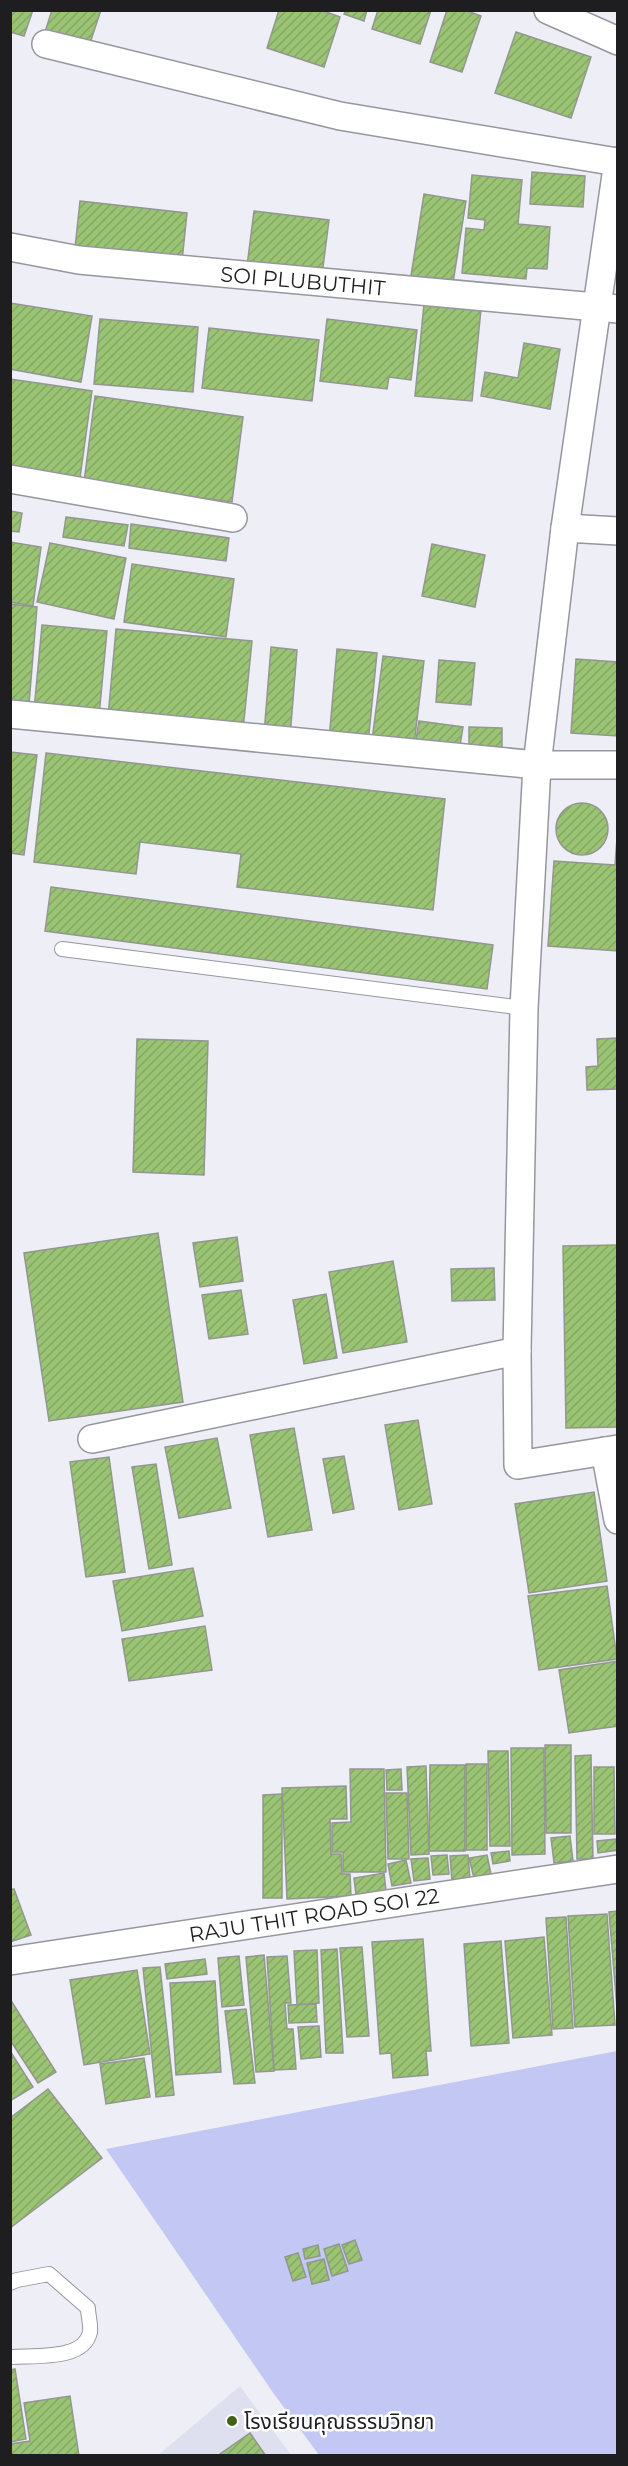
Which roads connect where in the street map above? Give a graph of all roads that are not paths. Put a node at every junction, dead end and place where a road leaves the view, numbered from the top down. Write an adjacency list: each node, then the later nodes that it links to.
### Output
1 (548, 10): 2 (street)
2 (618, 40)
3 (46, 44): 4 (street)
4 (617, 162): 6 (street)
5 (10, 247): 6 (street, SOI PLUBUTHIT)
6 (607, 309): 9 (street)
7 (10, 479): 8 (street)
8 (233, 518)
9 (565, 528): 10 (street); 12 (street)
10 (618, 531)
11 (10, 714): 12 (street)
12 (537, 765): 13 (street); 15 (street)
13 (618, 765)
14 (62, 949): 15 (lane)
15 (524, 1008): 16 (street)
16 (517, 1351): 17 (street); 18 (street)
17 (92, 1439)
18 (611, 1450): 19 (street)
19 (618, 1520)
20 (618, 1869): 21 (street, RAJU THIT ROAD SOI 22)
21 (10, 1961)
22 (10, 2283): 23 (lane)
23 (10, 2357)

